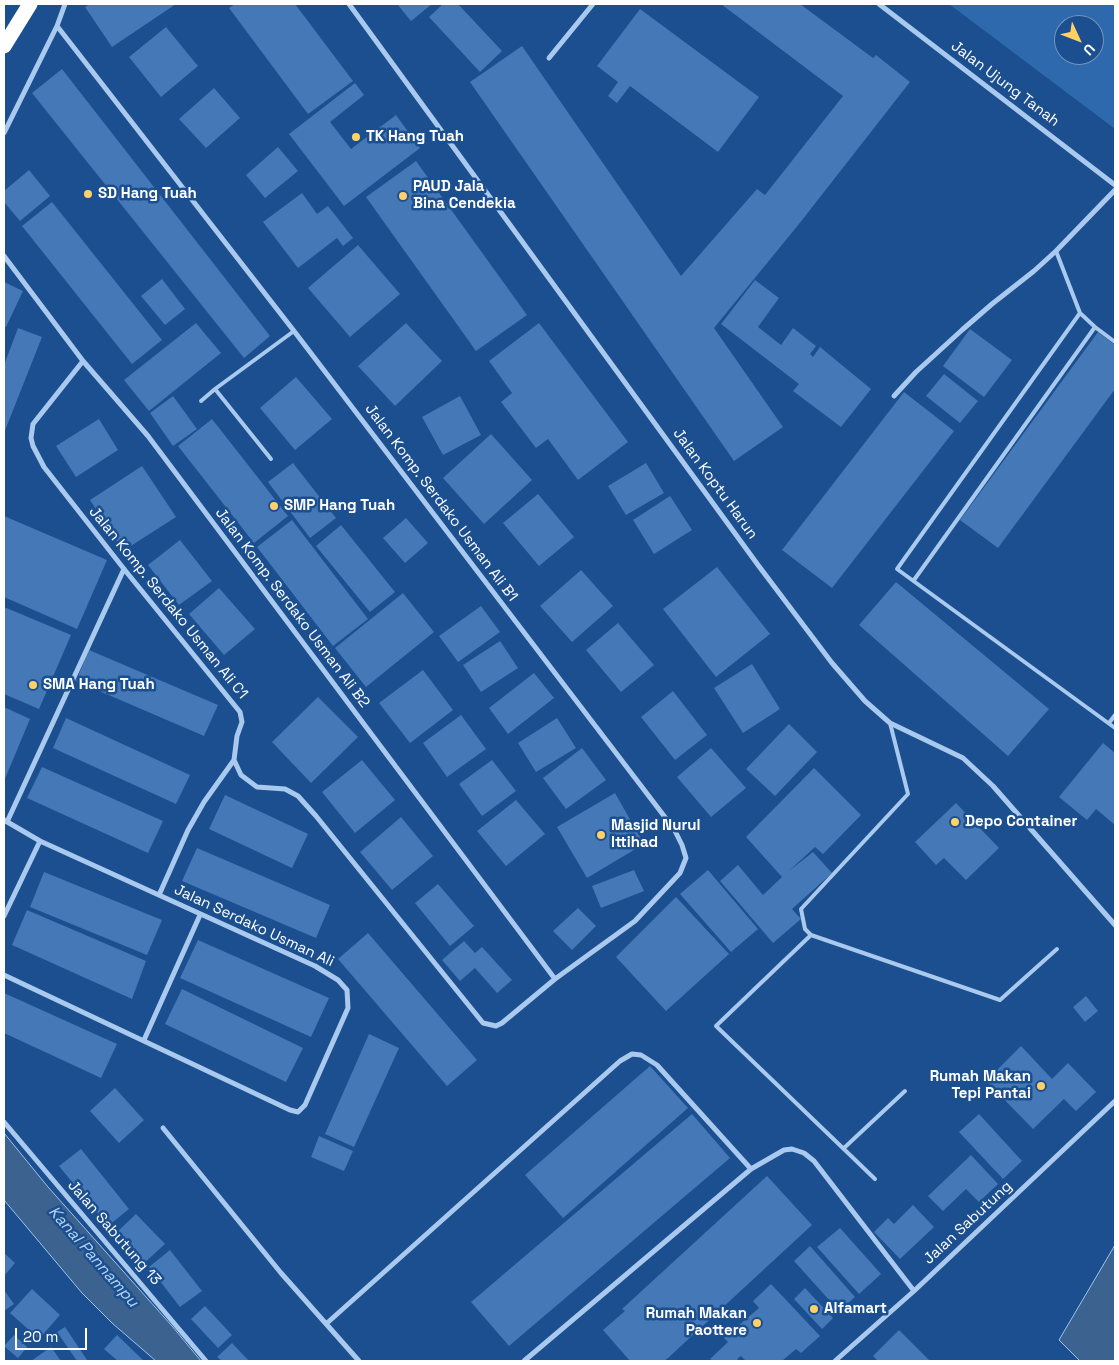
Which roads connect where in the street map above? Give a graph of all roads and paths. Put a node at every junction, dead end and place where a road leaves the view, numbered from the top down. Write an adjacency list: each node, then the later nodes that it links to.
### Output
1 (30, 4): 7 (highway)
2 (65, 4): 6 (street)
3 (349, 4): 26 (street, Jalan Koptu Harun)
4 (593, 4): 8 (street)
5 (879, 4): 10 (street, Jalan Ujung Tanah)
6 (57, 26): 9 (street); 16 (street, Jalan Komp. Serdako Usman Ali B1)
7 (4, 46)
8 (549, 58)
9 (4, 133)
10 (1115, 185)
11 (1115, 190): 12 (street)
12 (1056, 251): 14 (lane); 20 (street)
13 (4, 256): 18 (street, Jalan Komp. Serdako Usman Ali B2)
14 (1080, 313): 15 (lane); 24 (lane)
15 (1095, 327): 17 (lane); 24 (lane)
16 (294, 331): 19 (lane); 39 (street, Jalan Komp. Serdako Usman Ali B1)
17 (1115, 342)
18 (83, 361): 23 (street, Jalan Komp. Serdako Usman Ali C1); 39 (street, Jalan Komp. Serdako Usman Ali B2)
19 (215, 389): 21 (lane); 22 (lane)
20 (894, 396)
21 (201, 401)
22 (271, 459)
23 (124, 569): 29 (street, Jalan Komp. Serdako Usman Ali C1); 30 (street)
24 (914, 580): 27 (lane)
25 (1115, 715): 27 (lane)
26 (890, 723): 35 (street, Jalan Koptu Harun); 36 (lane)
27 (1109, 723): 28 (lane)
28 (1115, 728)
29 (234, 760): 32 (street); 39 (street)
30 (5, 821): 31 (street, Jalan Serdako Usman Ali)
31 (40, 841): 32 (street, Jalan Serdako Usman Ali); 34 (street)
32 (159, 895): 33 (street, Jalan Serdako Usman Ali)
33 (200, 915): 40 (street); 40 (street, Jalan Serdako Usman Ali)
34 (4, 916)
35 (1115, 925)
36 (811, 935): 37 (lane); 45 (lane)
37 (1057, 949)
38 (4, 975): 40 (street, Jalan Serdako Usman Ali)
39 (555, 979)
40 (144, 1040)
41 (905, 1091): 45 (lane)
42 (1115, 1101): 48 (street, Jalan Sabutung)
43 (4, 1122): 50 (street, Jalan Sabutung 13)
44 (163, 1128): 49 (street)
45 (844, 1148): 47 (lane)
46 (751, 1169): 48 (street); 49 (street); 52 (street)
47 (875, 1179)
48 (914, 1291): 53 (street, Jalan Sabutung)
49 (326, 1324): 51 (street)
50 (206, 1361)
51 (358, 1361)
52 (524, 1361)
53 (835, 1361)

